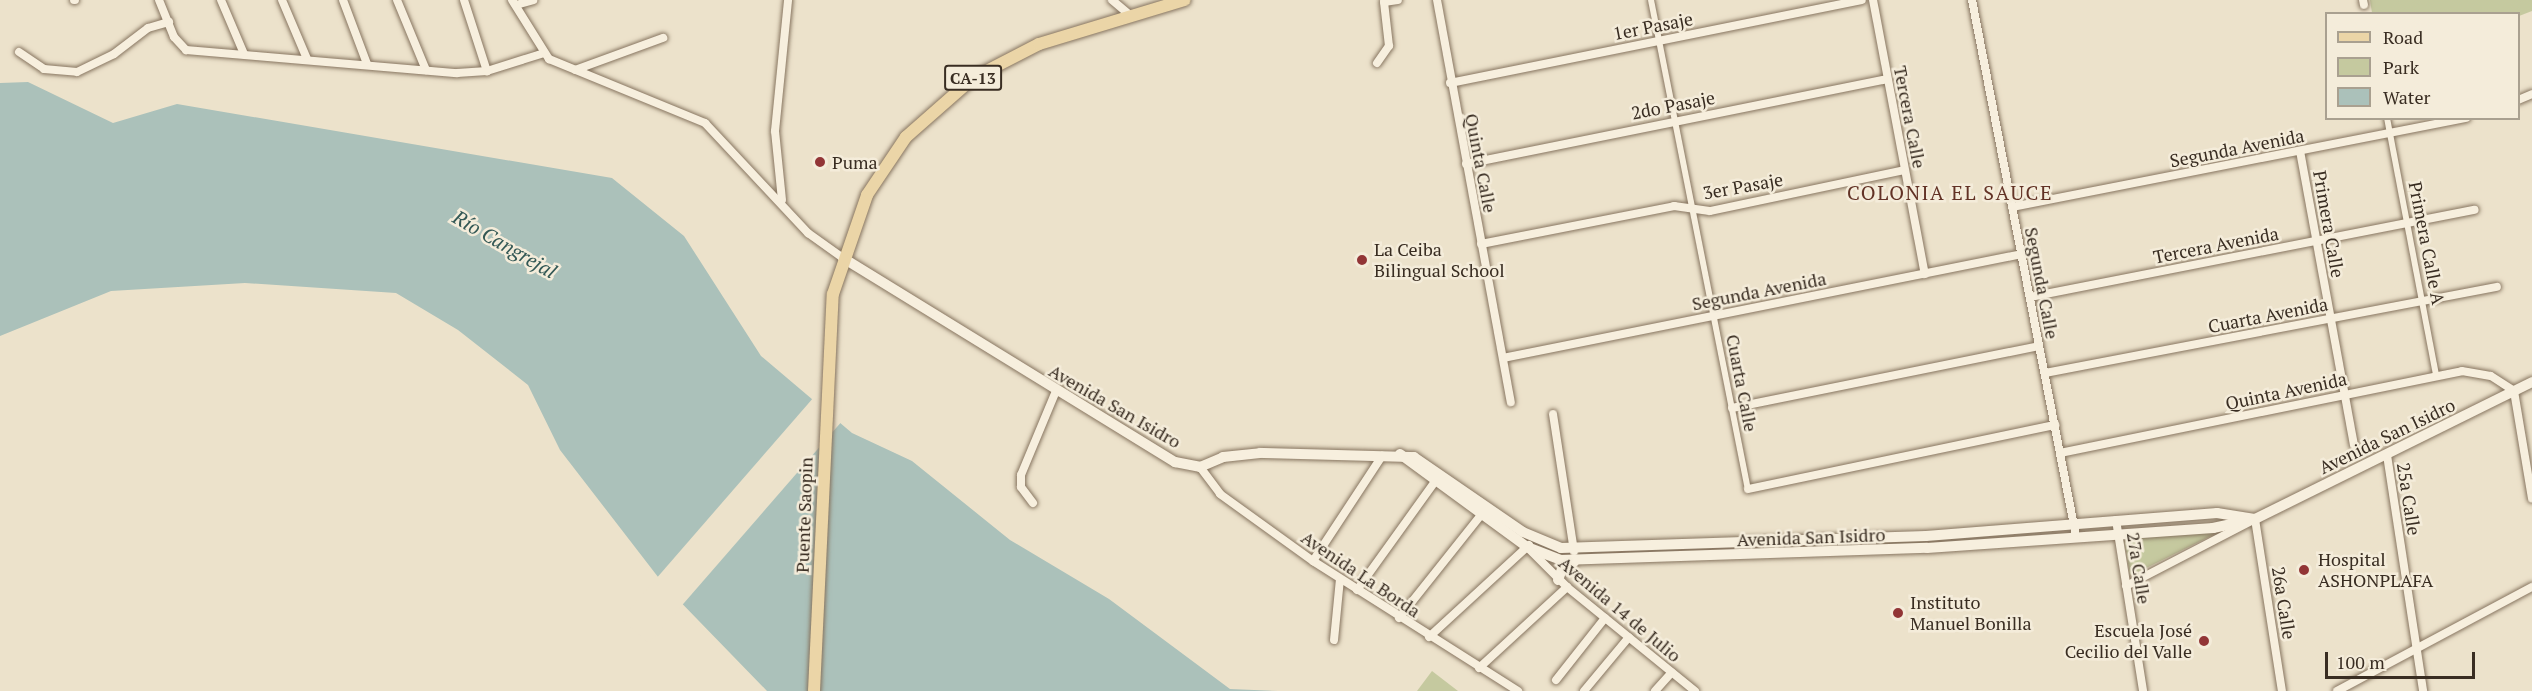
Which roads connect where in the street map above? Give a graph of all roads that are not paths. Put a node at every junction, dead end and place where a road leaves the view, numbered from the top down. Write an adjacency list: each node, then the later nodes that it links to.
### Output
1 (159, 0): 19 (street)
2 (221, 0): 24 (street)
3 (282, 0): 25 (street)
4 (343, 0): 27 (street)
5 (397, 0): 28 (street)
6 (464, 0): 29 (street)
7 (533, 0): 17 (street)
8 (788, 0): 40 (street)
9 (1112, 0): 18 (street)
10 (1185, 0): 18 (main road, CA-13)
11 (1398, 0): 26 (street)
12 (1437, 0): 32 (street, Quinta Calle)
13 (1651, 0): 21 (street, Cuarta Calle)
14 (1862, 0): 21 (street, 1er Pasaje)
15 (1873, 0): 31 (street, Tercera Calle)
16 (1972, 0): 41 (street, Segunda Calle)
17 (514, 3): 23 (street)
18 (1130, 15): 48 (main road, CA-13)
19 (170, 22): 22 (street); 24 (street)
20 (663, 38): 30 (street)
21 (1659, 39): 32 (street, 1er Pasaje); 33 (street, Cuarta Calle)
22 (19, 52)
23 (544, 53): 29 (street); 30 (street)
24 (244, 54): 25 (street)
25 (307, 59): 27 (street)
26 (1377, 63)
27 (367, 64): 28 (street)
28 (426, 70): 29 (street)
29 (487, 70)
30 (575, 70): 40 (street)
31 (1887, 79): 33 (street, 2do Pasaje); 39 (street, Tercera Calle)
32 (1450, 83): 38 (street, Quinta Calle)
33 (1675, 120): 38 (street, 2do Pasaje); 42 (street, Cuarta Calle)
34 (2388, 120): 36 (street, Primera Calle A)
35 (2457, 120): 36 (street, Segunda Avenida)
36 (2391, 134): 37 (street, Segunda Avenida); 44 (street, Primera Calle A)
37 (2301, 151): 41 (street, Segunda Avenida); 45 (street, Primera Calle)
38 (1466, 164): 46 (street, Quinta Calle)
39 (1904, 170): 42 (street, 3er Pasaje); 49 (street, Tercera Calle)
40 (782, 200): 48 (street)
41 (2012, 207): 47 (street, Segunda Calle)
42 (1692, 209): 46 (street, 3er Pasaje); 53 (street, Cuarta Calle)
43 (2475, 210): 44 (street, Tercera Avenida)
44 (2409, 224): 45 (street, Tercera Avenida); 52 (street, Primera Calle A)
45 (2317, 241): 51 (street, Tercera Avenida); 54 (street, Primera Calle)
46 (1481, 244): 56 (street, Quinta Calle)
47 (2022, 254): 49 (street, Segunda Avenida); 51 (street, Segunda Calle)
48 (843, 258): 60 (street, Avenida San Isidro); 102 (main road, Puente Saopin / CA-13)
49 (1926, 274): 53 (street, Segunda Avenida)
50 (2497, 287): 52 (street, Cuarta Avenida)
51 (2030, 297): 55 (street, Segunda Calle)
52 (2424, 302): 54 (street, Cuarta Avenida); 58 (street, Primera Calle A)
53 (1713, 315): 56 (street, Segunda Avenida); 64 (street, Cuarta Calle)
54 (2331, 318): 57 (street, Cuarta Avenida); 62 (street, Primera Calle)
55 (2039, 346): 57 (street, Segunda Calle); 64 (street)
56 (1503, 358): 63 (street, Quinta Calle)
57 (2045, 373): 66 (street, Segunda Calle)
58 (2436, 375): 61 (street, Quinta Avenida); 62 (street, Quinta Avenida)
59 (2532, 382): 61 (street, Avenida San Isidro)
60 (1056, 391): 72 (street, Avenida San Isidro); 77 (street)
61 (2514, 391): 70 (street, Avenida San Isidro); 76 (street)
62 (2345, 394): 67 (street, Primera Calle); 68 (street, Quinta Avenida)
63 (1511, 402)
64 (1732, 408): 74 (street, Cuarta Calle)
65 (1553, 414): 85 (street)
66 (2055, 425): 68 (street, Segunda Calle); 74 (street)
67 (2354, 445)
68 (2060, 453): 81 (street, Segunda Calle)
69 (1400, 454): 71 (street, Avenida San Isidro); 73 (street, Avenida San Isidro); 75 (street, Avenida San Isidro)
70 (2387, 455): 79 (street, Avenida San Isidro); 98 (street, 25a Calle)
71 (1382, 456): 72 (street, Avenida San Isidro); 86 (street)
72 (1200, 467): 86 (street, Avenida La Borda)
73 (1434, 483): 75 (street, Avenida San Isidro); 92 (street)
74 (1748, 489)
75 (1459, 493): 78 (street, Avenida San Isidro); 84 (street, Avenida San Isidro)
76 (2532, 498)
77 (1033, 503)
78 (1482, 515): 84 (street, Avenida San Isidro); 93 (street)
79 (2255, 519): 80 (street, Avenida San Isidro); 82 (street, Avenida San Isidro); 90 (street, Avenida San Isidro); 108 (street, 26a Calle)
80 (2116, 520): 81 (street, Avenida San Isidro); 82 (street, 27a Calle)
81 (2074, 524): 83 (street, Segunda Calle); 85 (street, Avenida San Isidro)
82 (2118, 533): 83 (street, Avenida San Isidro); 90 (street, 27a Calle)
83 (2076, 536): 87 (street, Avenida San Isidro)
84 (1530, 543): 85 (street, Avenida San Isidro); 87 (street, Avenida San Isidro); 89 (street, Avenida 14 de Julio); 95 (street)
85 (1574, 549): 87 (street)
86 (1313, 561): 88 (street, Avenida La Borda)
87 (1574, 562): 89 (street)
88 (1340, 579): 92 (street, Avenida La Borda); 97 (street)
89 (1563, 584): 94 (street, Avenida 14 de Julio); 99 (street)
90 (2126, 586): 107 (street, 27a Calle)
91 (2532, 587): 98 (street)
92 (1357, 590): 93 (street, Avenida La Borda)
93 (1399, 618): 95 (street, Avenida La Borda)
94 (1605, 618): 96 (street, Avenida 14 de Julio); 101 (street)
95 (1429, 637): 99 (street, Avenida La Borda)
96 (1629, 637): 100 (street, Avenida 14 de Julio); 104 (street)
97 (1334, 640)
98 (2417, 649): 109 (street); 110 (street, 25a Calle)
99 (1479, 668): 103 (street, Avenida La Borda)
100 (1672, 672): 105 (street); 106 (street, Avenida 14 de Julio)
101 (1556, 680)
102 (814, 691)
103 (1518, 691)
104 (1584, 691)
105 (1655, 691)
106 (1695, 691)
107 (2143, 691)
108 (2282, 691)
109 (2337, 691)
110 (2423, 691)

